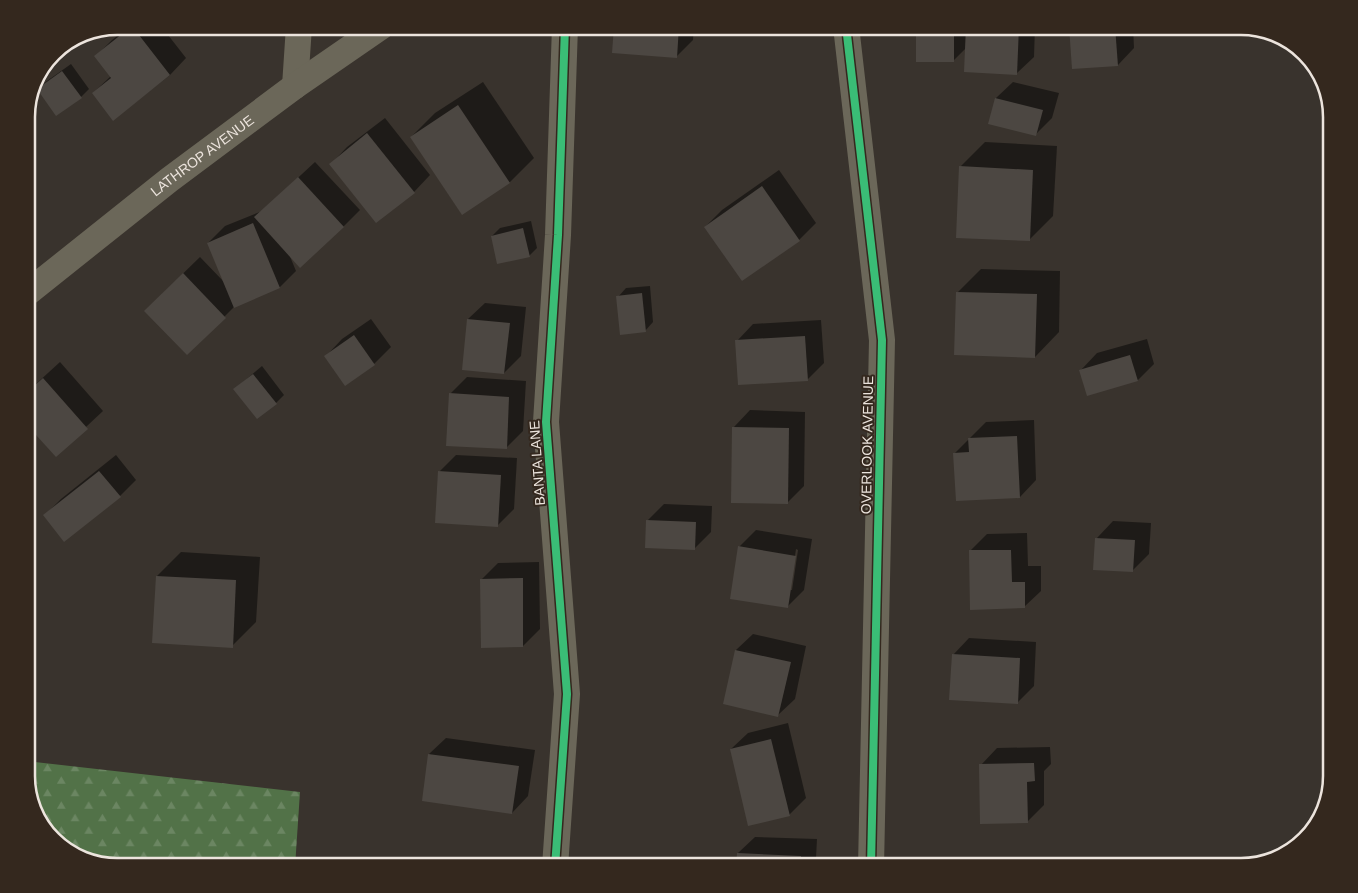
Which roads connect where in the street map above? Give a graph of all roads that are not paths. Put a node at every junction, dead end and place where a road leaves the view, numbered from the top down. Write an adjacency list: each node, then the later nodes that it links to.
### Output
1 (298, 35): 5 (street)
2 (369, 35): 5 (street, LATHROP AVENUE)
3 (565, 35): 7 (street, BANTA LANE)
4 (847, 35): 8 (street, OVERLOOK AVENUE)
5 (295, 86): 6 (street, LATHROP AVENUE)
6 (35, 287)
7 (556, 858)
8 (871, 858)

